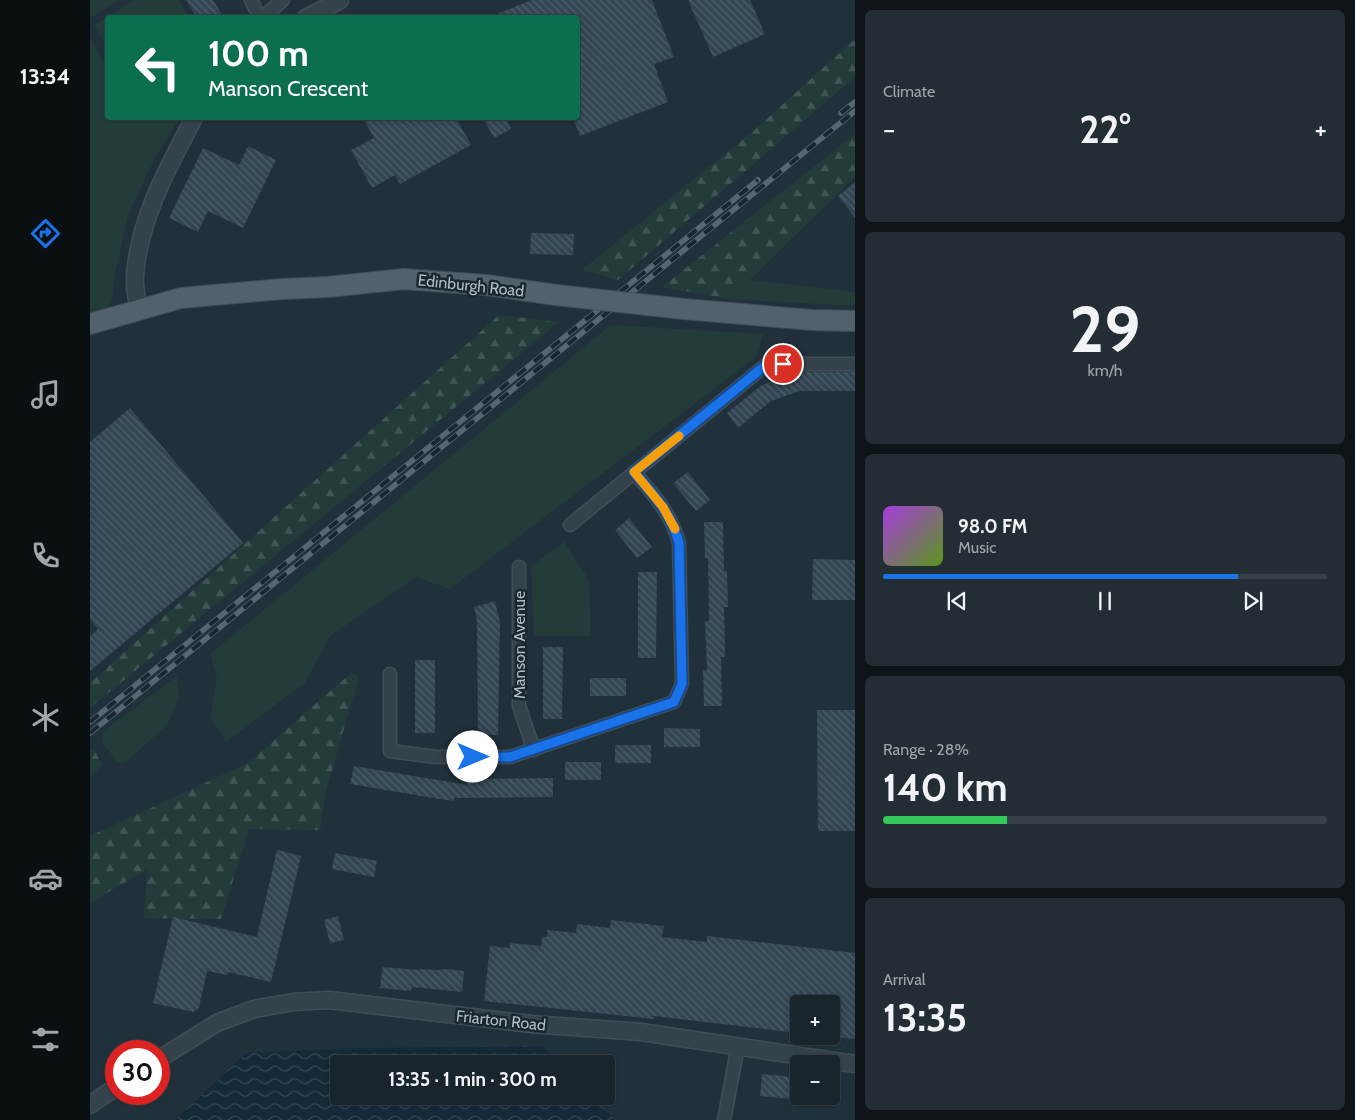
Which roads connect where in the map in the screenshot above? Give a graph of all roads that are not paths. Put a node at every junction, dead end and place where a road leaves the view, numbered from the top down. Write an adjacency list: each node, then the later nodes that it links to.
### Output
1 (251, 0): 4 (street)
2 (283, 0): 5 (street)
3 (340, 0): 6 (street)
4 (259, 15)
5 (265, 15)
6 (312, 15)
7 (193, 120): 8 (street)
8 (138, 311): 9 (main road, Edinburgh Road, bridge); 10 (main road, Edinburgh Road)
9 (855, 321)
10 (90, 324)
11 (855, 364): 12 (street)
12 (634, 472): 13 (street); 16 (street)
13 (570, 525)
14 (519, 567): 16 (street, Manson Avenue)
15 (390, 674): 16 (street)
16 (534, 750)
17 (738, 1046): 18 (street, Friarton Road); 19 (street, Friarton Road); 22 (street)
18 (170, 1052)
19 (855, 1064)
20 (105, 1095): 21 (street)
21 (90, 1105)
22 (724, 1120)

